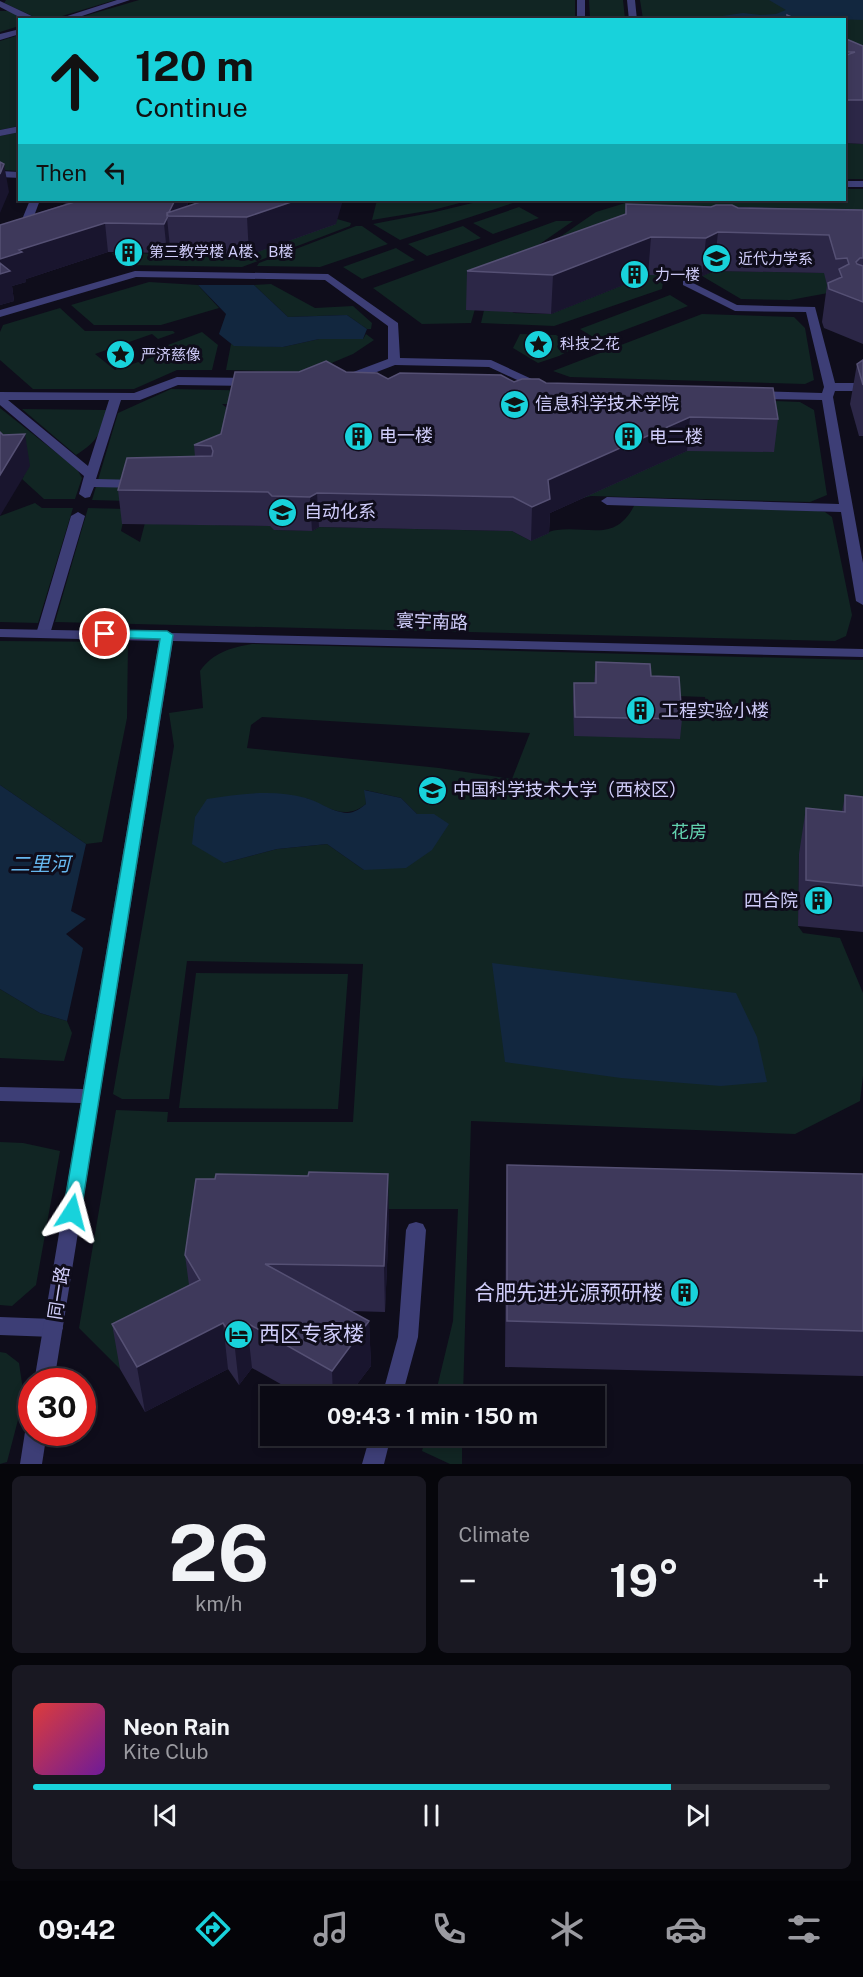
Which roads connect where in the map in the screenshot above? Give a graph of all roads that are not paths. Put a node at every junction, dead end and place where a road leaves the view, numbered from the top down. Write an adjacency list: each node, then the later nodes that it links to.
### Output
1 (126, 0): 6 (street)
2 (581, 0): 7 (street)
3 (631, 0): 8 (street)
4 (0, 4): 5 (street)
5 (29, 18)
6 (66, 18)
7 (581, 18)
8 (633, 18)
9 (18, 32): 10 (street)
10 (0, 37)
11 (18, 129): 12 (street)
12 (0, 133)
13 (0, 174): 14 (street)
14 (18, 175)
15 (846, 184): 16 (street)
16 (863, 184)
17 (35, 201): 18 (street)
18 (38, 224)
19 (687, 284): 26 (street)
20 (0, 314): 21 (street)
21 (394, 361): 23 (street); 25 (street)
22 (263, 382): 28 (street)
23 (335, 384)
24 (863, 387): 26 (street)
25 (561, 390)
26 (828, 392): 27 (street); 33 (street)
27 (746, 395)
28 (116, 397): 29 (street); 30 (street)
29 (0, 398): 30 (street)
30 (88, 484): 31 (street)
31 (148, 484)
32 (607, 501): 33 (street)
33 (846, 508): 35 (street)
34 (78, 516): 37 (street)
35 (863, 601)
36 (0, 633): 37 (street, 寰宇南路)
37 (43, 634): 38 (street, 寰宇南路)
38 (167, 635): 39 (street, 寰宇南路); 41 (street, 同一路)
39 (863, 653)
40 (0, 1094): 41 (street)
41 (91, 1096): 44 (street, 同一路)
42 (416, 1230): 46 (street)
43 (0, 1326): 44 (street)
44 (53, 1328): 45 (street, 同一路)
45 (46, 1368)
46 (395, 1386)
47 (34, 1446): 49 (street)
48 (378, 1446): 50 (street)
49 (31, 1464)
50 (373, 1464)

